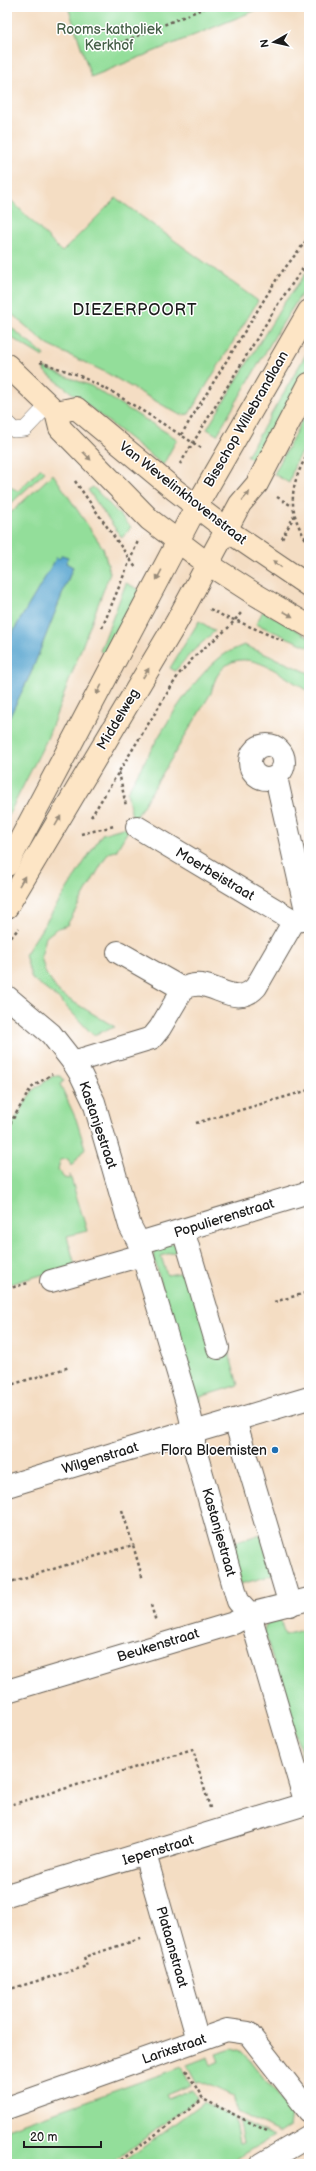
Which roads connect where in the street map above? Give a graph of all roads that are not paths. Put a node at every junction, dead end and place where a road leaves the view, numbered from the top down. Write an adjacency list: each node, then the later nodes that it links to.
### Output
1 (309, 311): 6 (main road, Bisschop Willebrandlaan)
2 (10, 367): 4 (main road)
3 (309, 384): 7 (main road, one-way to 3)
4 (52, 408): 5 (lane); 6 (main road, Van Wevelinkhovenstraat); 8 (main road, one-way to 8)
5 (7, 423)
6 (196, 507): 7 (main road, Van Wevelinkhovenstraat); 8 (main road, Middelweg)
7 (226, 530): 9 (main road, Middelweg); 10 (main road, Van Wevelinkhovenstraat, one-way to 7)
8 (177, 541): 9 (main road); 14 (main road, Middelweg, one-way to 14)
9 (208, 564): 11 (main road, one-way to 11); 15 (main road, Middelweg, one-way to 9)
10 (309, 586)
11 (309, 626)
12 (276, 777): 16 (street)
13 (133, 825): 16 (street, Moerbeistraat)
14 (7, 865)
15 (7, 908)
16 (304, 920): 18 (street)
17 (118, 952): 18 (street)
18 (183, 989): 20 (street)
19 (7, 998): 20 (street, Kastanjestraat)
20 (73, 1062): 23 (street, Kastanjestraat)
21 (309, 1192): 22 (street, Populierenstraat)
22 (183, 1230): 23 (street, Populierenstraat); 25 (street)
23 (140, 1249): 24 (street); 28 (street, Kastanjestraat)
24 (51, 1281)
25 (218, 1348)
26 (309, 1398): 27 (street, Wilgenstraat)
27 (235, 1420): 28 (street, Wilgenstraat); 30 (street)
28 (194, 1432): 29 (street, Wilgenstraat); 31 (street, Kastanjestraat)
29 (7, 1486)
30 (299, 1602): 31 (street, Beukenstraat)
31 (250, 1614): 32 (street, Beukenstraat); 33 (street, Kastanjestraat)
32 (7, 1691)
33 (307, 1804): 34 (street, Iepenstraat)
34 (145, 1854): 35 (street, Iepenstraat); 36 (street, Plataanstraat)
35 (7, 1894)
36 (198, 2040): 37 (street, Larixstraat); 38 (street, Larixstraat)
37 (7, 2108)
38 (309, 2111)
39 (302, 2140): 40 (street)
40 (262, 2164)

